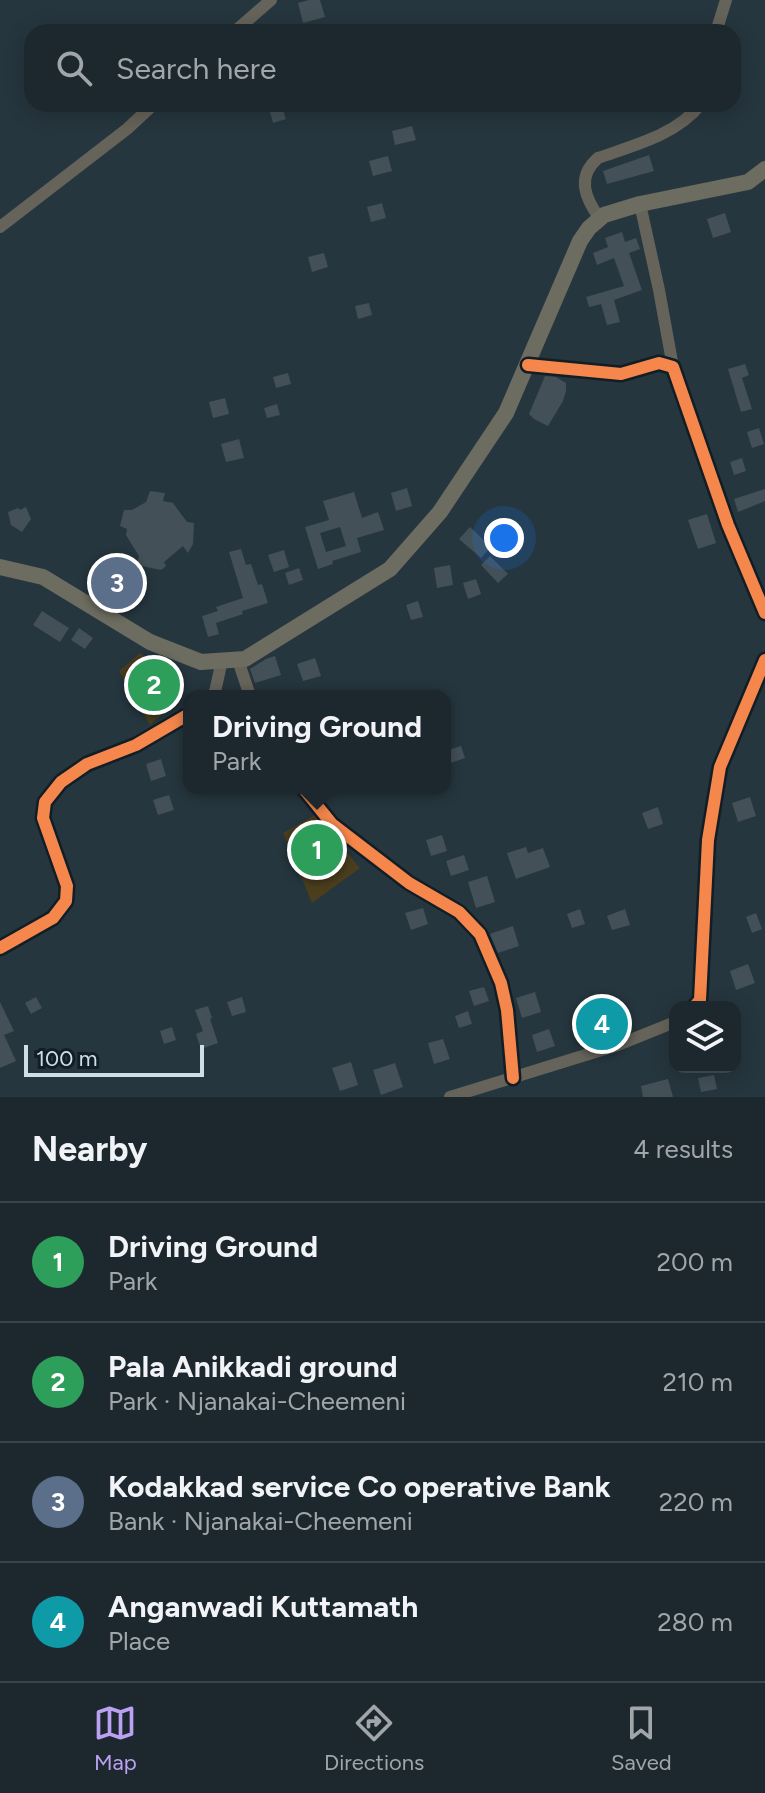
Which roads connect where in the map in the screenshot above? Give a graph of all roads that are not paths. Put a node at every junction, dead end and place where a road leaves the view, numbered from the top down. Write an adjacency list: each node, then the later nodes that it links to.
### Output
1 (271, 0): 3 (street)
2 (726, 0): 4 (street)
3 (243, 24)
4 (718, 24)
5 (145, 112): 10 (street)
6 (694, 112): 9 (street)
7 (765, 169): 8 (main road)
8 (640, 204): 9 (main road); 12 (street)
9 (600, 219): 11 (main road)
10 (0, 227)
11 (528, 365): 12 (street); 15 (main road)
12 (673, 367): 14 (street)
13 (0, 567): 15 (main road)
14 (765, 613)
15 (230, 660): 17 (street); 18 (street)
16 (765, 660): 22 (street)
17 (216, 690)
18 (247, 690)
19 (183, 718): 21 (street)
20 (308, 794): 24 (street)
21 (0, 948)
22 (699, 1001)
23 (669, 1024): 24 (street)
24 (513, 1078): 25 (street)
25 (450, 1097)

